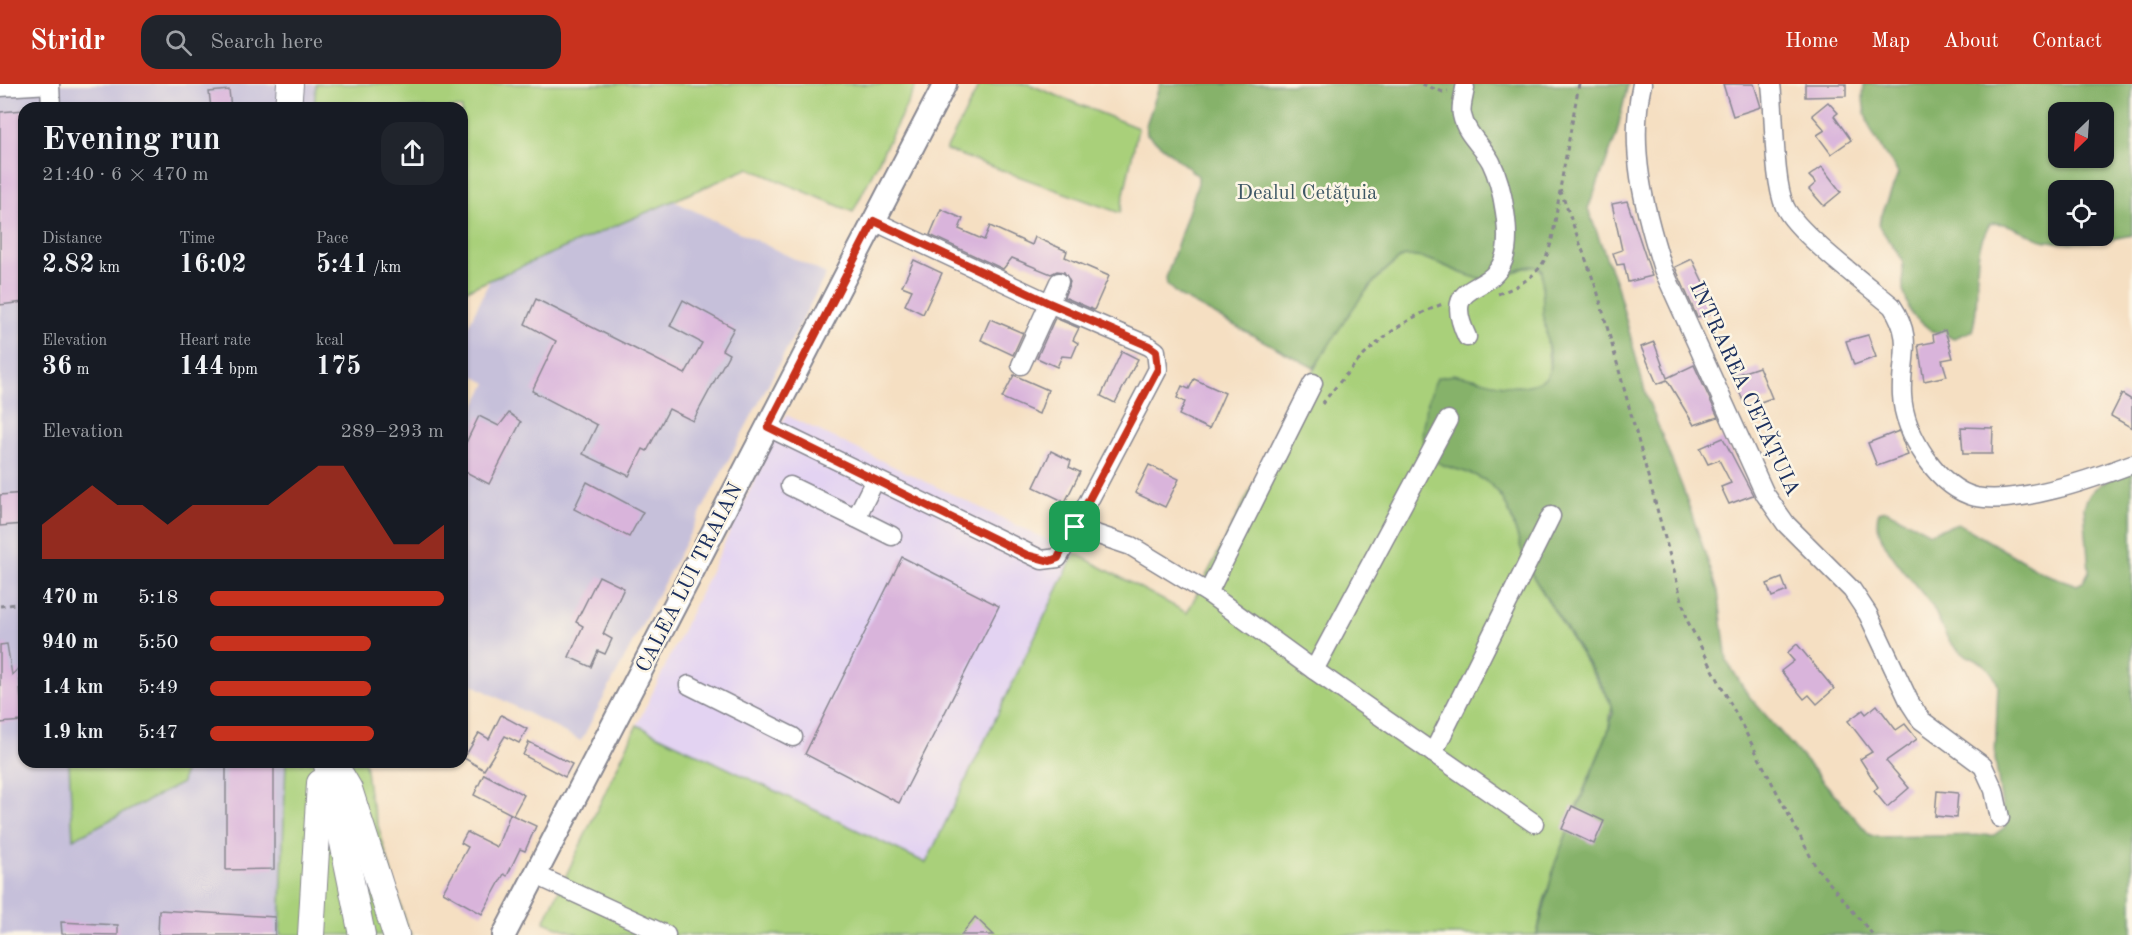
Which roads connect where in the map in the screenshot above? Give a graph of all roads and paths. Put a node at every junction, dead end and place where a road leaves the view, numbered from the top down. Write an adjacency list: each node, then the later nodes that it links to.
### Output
1 (50, 84): 8 (street); 10 (street)
2 (290, 84): 11 (highway)
3 (945, 84): 13 (main road, CALEA LUI TRAIAN)
4 (1422, 84): 9 (path)
5 (1579, 84): 12 (path)
6 (1642, 84): 40 (street, INTRAREA CETĂȚUIA)
7 (1771, 84): 23 (street)
8 (0, 87)
9 (1465, 88): 15 (street)
10 (51, 102)
11 (288, 102)
12 (1560, 189): 15 (path); 48 (path)
13 (874, 221): 16 (street); 22 (main road, CALEA LUI TRAIAN)
14 (1059, 282): 16 (street)
15 (1470, 291): 17 (street); 20 (path)
16 (1049, 303): 18 (street); 28 (street)
17 (1467, 337)
18 (1022, 365)
19 (1313, 383): 30 (street)
20 (1322, 405)
21 (1449, 420): 33 (street)
22 (768, 427): 24 (street); 42 (main road, CALEA LUI TRAIAN)
23 (2132, 464)
24 (875, 480): 27 (street); 28 (street)
25 (790, 486): 27 (street)
26 (1551, 516): 36 (street)
27 (856, 518): 29 (street)
28 (1075, 527): 30 (street)
29 (892, 536)
30 (1208, 593): 33 (street)
31 (18, 604): 32 (path)
32 (0, 606)
33 (1314, 670): 36 (street)
34 (689, 685): 35 (street)
35 (793, 737)
36 (1433, 753): 41 (street)
37 (320, 768): 43 (highway)
38 (327, 768): 44 (highway)
39 (332, 768): 45 (highway)
40 (2000, 818)
41 (1534, 823)
42 (536, 875): 46 (main road, CALEA LUI TRAIAN); 47 (street)
43 (311, 935)
44 (362, 935)
45 (396, 935)
46 (504, 935)
47 (666, 935)
48 (1873, 935)

